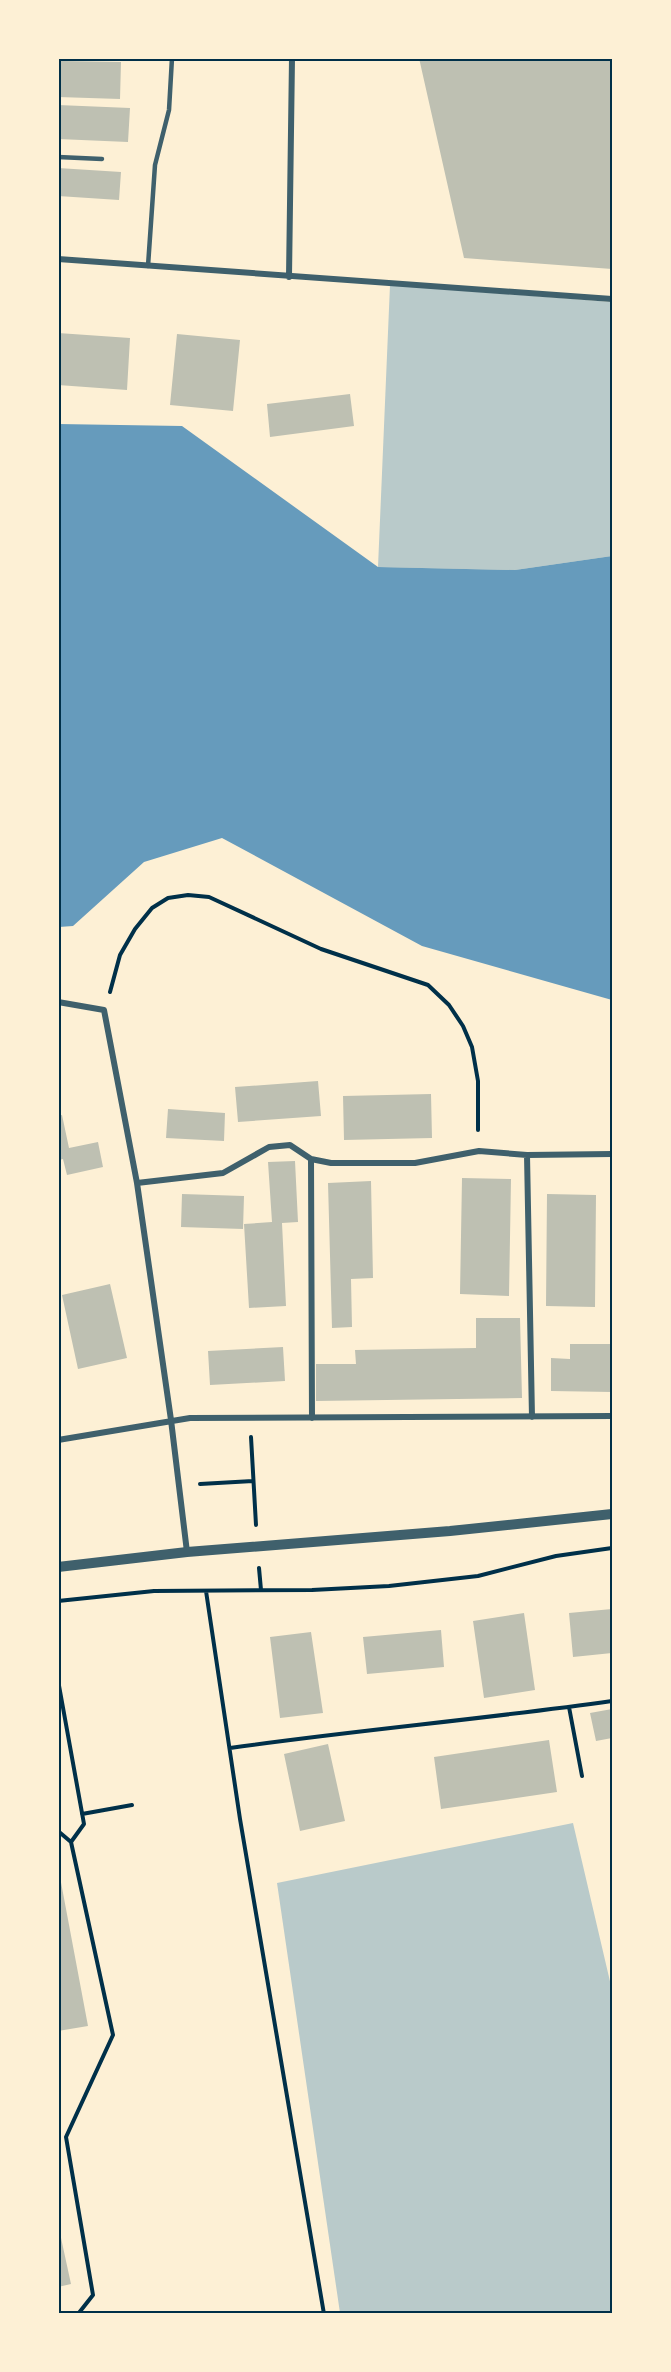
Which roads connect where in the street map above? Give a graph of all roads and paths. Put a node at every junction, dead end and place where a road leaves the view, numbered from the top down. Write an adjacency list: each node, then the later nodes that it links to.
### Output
1 (172, 58): 6 (lane)
2 (292, 58): 7 (street)
3 (58, 157): 4 (lane)
4 (102, 159)
5 (58, 259): 6 (street)
6 (148, 266): 7 (street)
7 (289, 277): 8 (street)
8 (612, 299)
9 (58, 1002): 10 (street)
10 (104, 1010): 11 (path); 15 (street)
11 (479, 1151): 13 (street); 14 (street)
12 (612, 1154): 13 (street)
13 (527, 1155): 17 (street)
14 (311, 1159): 15 (street); 19 (street)
15 (137, 1183): 20 (street)
16 (612, 1416): 17 (street)
17 (532, 1417): 19 (street)
18 (249, 1418): 19 (street); 20 (street); 22 (path)
19 (312, 1418)
20 (171, 1420): 21 (street); 23 (street)
21 (58, 1440)
22 (253, 1481): 23 (path); 25 (path)
23 (178, 1485): 27 (street)
24 (612, 1514): 25 (street)
25 (257, 1548): 27 (street); 29 (path)
26 (612, 1548): 29 (path)
27 (186, 1552): 28 (street)
28 (58, 1567)
29 (261, 1590): 30 (path)
30 (206, 1591): 31 (path); 35 (path)
31 (58, 1601)
32 (58, 1680): 38 (path)
33 (612, 1701): 34 (path)
34 (569, 1707): 35 (path); 36 (path)
35 (230, 1748): 42 (path)
36 (582, 1776)
37 (132, 1805): 38 (path)
38 (82, 1814): 40 (path)
39 (58, 1831): 40 (path)
40 (71, 1842): 41 (path)
41 (78, 2313)
42 (324, 2313)

